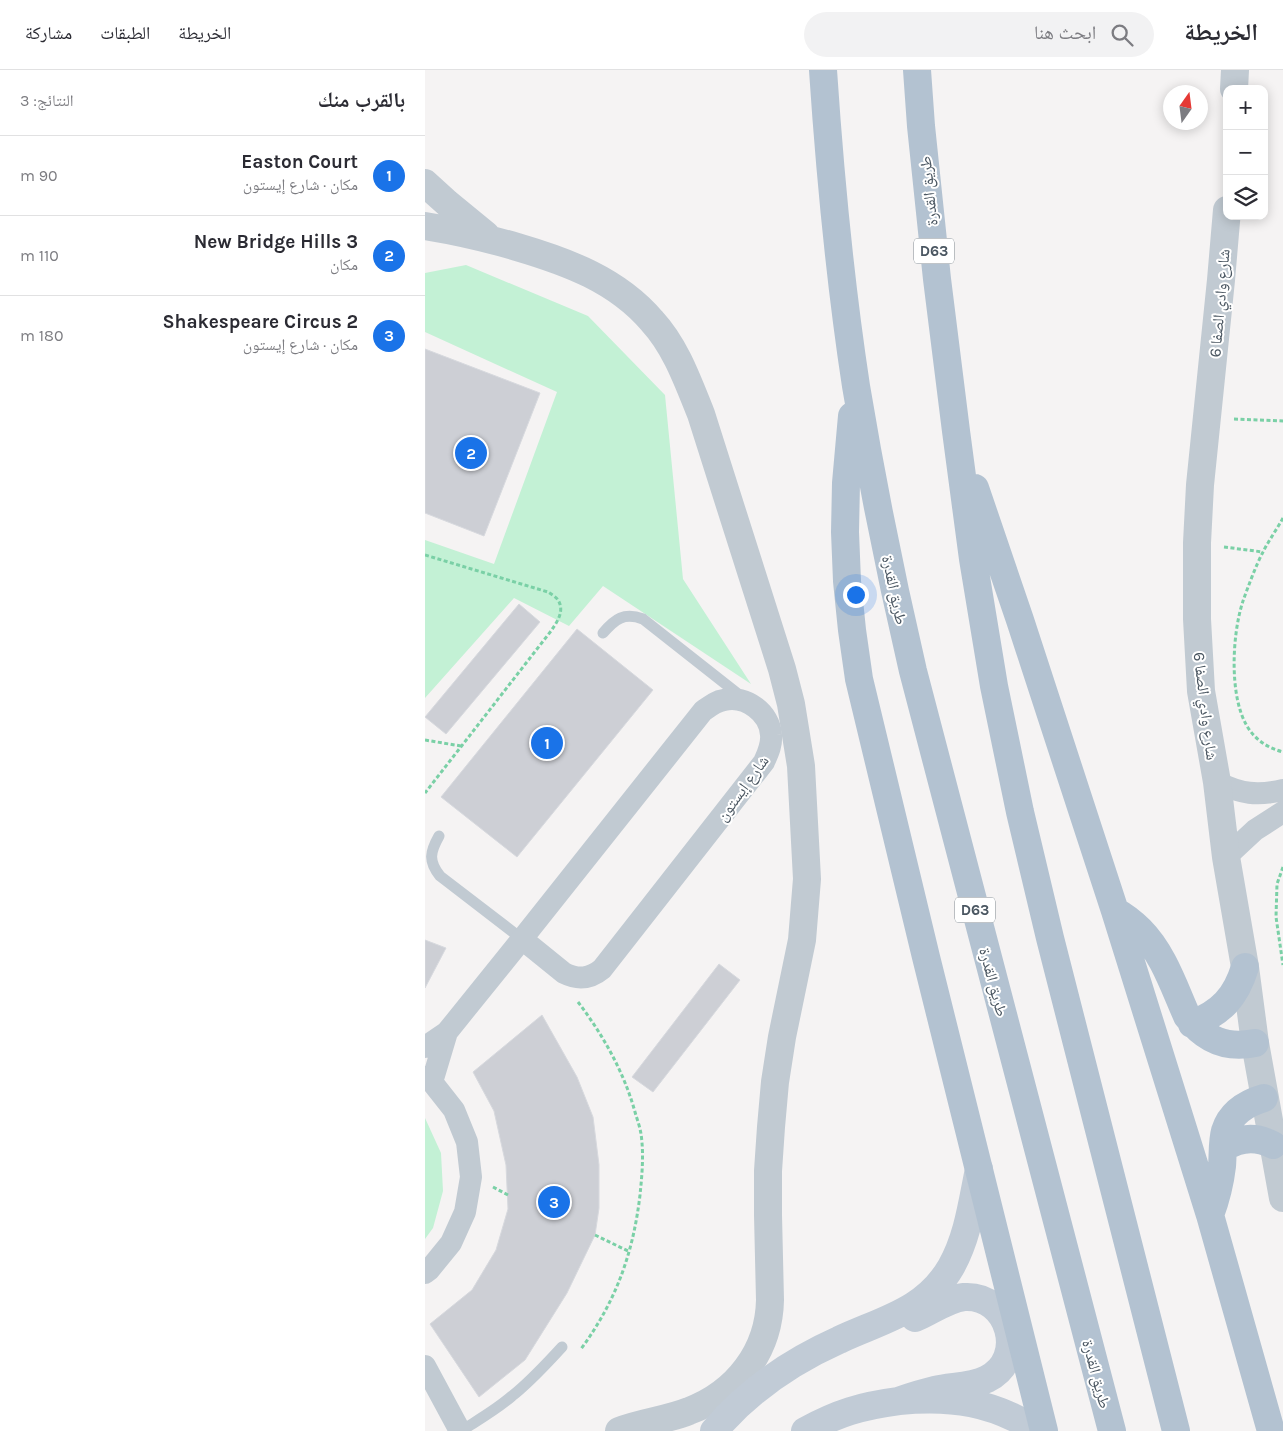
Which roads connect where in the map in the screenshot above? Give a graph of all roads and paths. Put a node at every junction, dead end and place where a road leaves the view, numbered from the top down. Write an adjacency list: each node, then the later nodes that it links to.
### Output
1 (823, 70): 10 (main road, طريق القدرة / D63)
2 (917, 70): 13 (main road, طريق القدرة / D63)
3 (1235, 70): 4 (street)
4 (1234, 85)
5 (425, 185): 6 (street); 9 (street)
6 (425, 200)
7 (1226, 220): 11 (street, شارع وادي الصفا 6)
8 (425, 226): 9 (street)
9 (493, 240): 55 (street)
10 (856, 385): 43 (main road, طريق القدرة / D63); 60 (main road, طريق القدرة / D63)
11 (1207, 418): 12 (path); 15 (street, شارع وادي الصفا 6)
12 (1283, 421)
13 (956, 431): 30 (main road, طريق القدرة / D63); 61 (main road, طريق القدرة / D63)
14 (1283, 518): 16 (path)
15 (1197, 543): 16 (path); 23 (street, شارع وادي الصفا 6)
16 (1263, 552): 22 (path)
17 (425, 555): 21 (path)
18 (603, 633): 19 (lane)
19 (749, 703): 31 (street); 31 (street, شارع إيستون)
20 (425, 740): 21 (path)
21 (462, 746): 25 (path)
22 (1283, 752)
23 (1217, 782): 24 (street); 28 (street, شارع وادي الصفا 6)
24 (1283, 790)
25 (425, 793)
26 (1283, 812): 28 (street)
27 (439, 836): 31 (lane)
28 (1226, 857): 33 (street, شارع وادي الصفا 6)
29 (1283, 867): 32 (path)
30 (1115, 911): 35 (main road); 45 (main road, طريق القدرة / D63)
31 (522, 939): 36 (street)
32 (1283, 965)
33 (1245, 967): 35 (main road); 37 (street, شارع وادي الصفا 6)
34 (575, 999): 47 (path)
35 (1192, 1024): 37 (main road)
36 (447, 1032): 38 (street); 39 (street)
37 (1255, 1043): 40 (street, شارع وادي الصفا 6)
38 (425, 1047)
39 (429, 1079): 48 (street)
40 (1265, 1098): 41 (street, شارع وادي الصفا 6); 42 (main road)
41 (1273, 1146): 42 (main road); 44 (street, شارع وادي الصفا 6)
42 (1224, 1148): 45 (main road)
43 (979, 1169): 49 (main road); 59 (main road, طريق القدرة / D63)
44 (1283, 1198)
45 (1210, 1215): 62 (main road, طريق القدرة / D63)
46 (595, 1235): 47 (path)
47 (630, 1252): 51 (path)
48 (425, 1273)
49 (839, 1340): 53 (main road); 56 (main road)
50 (562, 1347): 54 (lane)
51 (578, 1352)
52 (425, 1366): 54 (street)
53 (898, 1402): 57 (main road); 58 (main road)
54 (460, 1431)
55 (619, 1431)
56 (714, 1431)
57 (805, 1431)
58 (1038, 1431)
59 (1044, 1431)
60 (1112, 1431)
61 (1176, 1431)
62 (1271, 1431)

